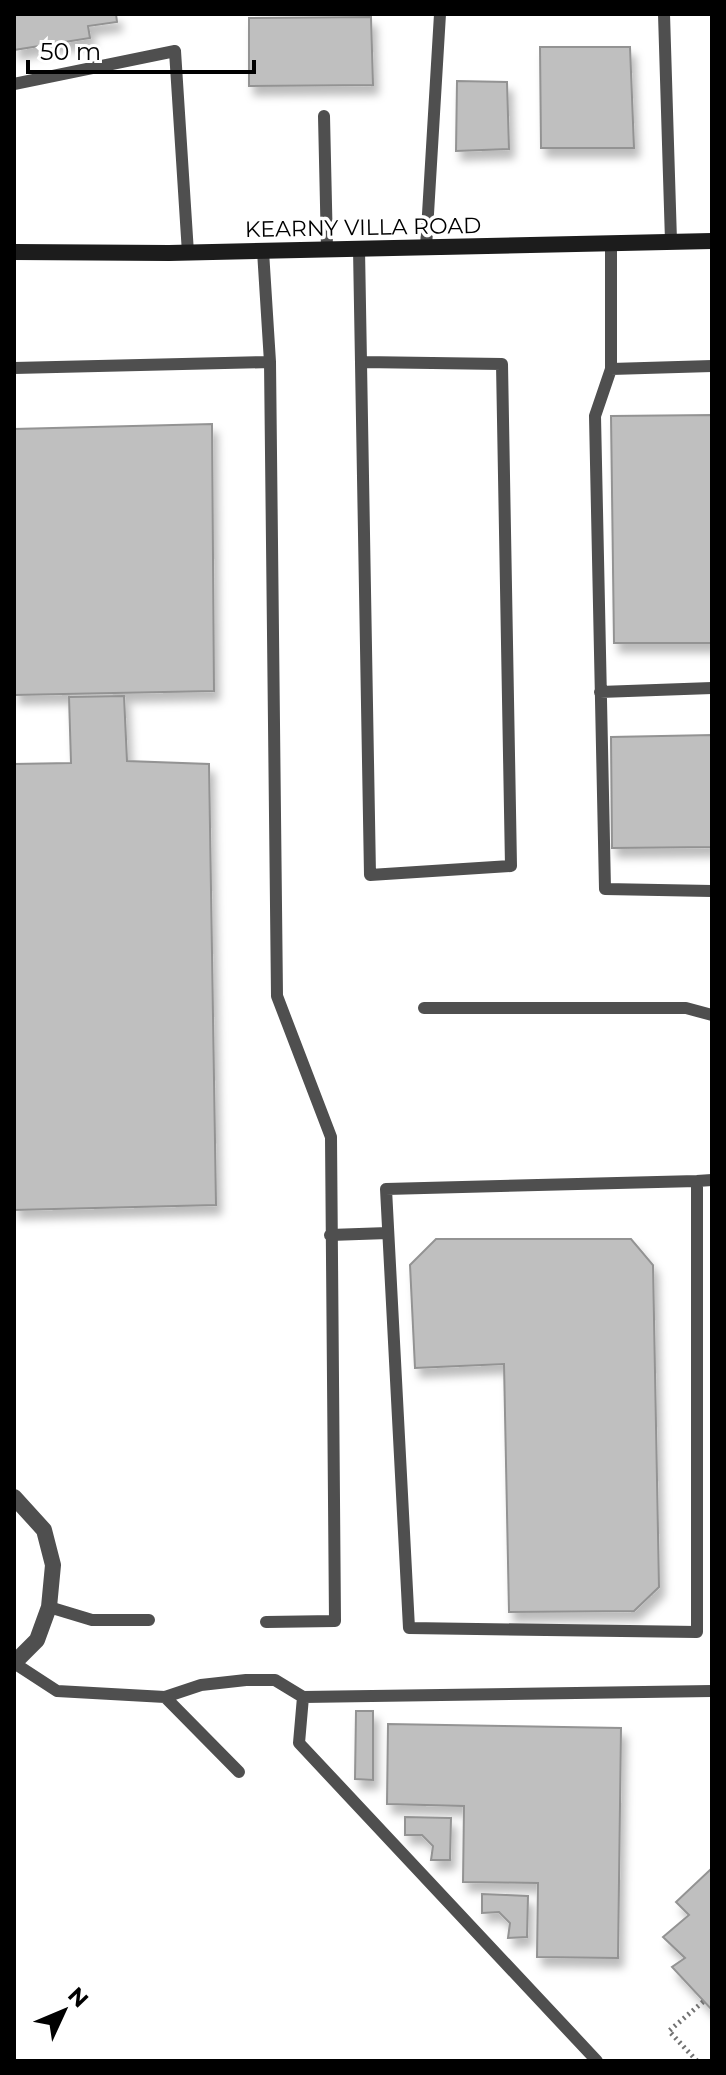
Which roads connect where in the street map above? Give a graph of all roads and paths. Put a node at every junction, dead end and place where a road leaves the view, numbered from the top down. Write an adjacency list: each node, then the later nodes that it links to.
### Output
1 (440, 14): 8 (lane)
2 (664, 14): 5 (lane)
3 (14, 84): 13 (lane)
4 (324, 116): 9 (lane)
5 (671, 241): 6 (main road, KEARNY VILLA ROAD); 7 (main road, KEARNY VILLA ROAD)
6 (712, 241)
7 (611, 243): 8 (main road, KEARNY VILLA ROAD); 18 (lane)
8 (426, 247): 10 (main road, KEARNY VILLA ROAD)
9 (327, 249): 10 (main road, KEARNY VILLA ROAD); 11 (main road, KEARNY VILLA ROAD)
10 (359, 249): 15 (lane)
11 (263, 251): 13 (main road, KEARNY VILLA ROAD); 14 (lane)
12 (14, 252): 13 (main road, KEARNY VILLA ROAD)
13 (188, 253)
14 (270, 362): 17 (lane); 27 (lane)
15 (362, 362): 15 (lane)
16 (712, 366): 18 (lane)
17 (14, 368)
18 (611, 369): 20 (lane)
19 (712, 688): 20 (lane)
20 (600, 692): 21 (lane)
21 (712, 891)
22 (424, 1008): 23 (lane)
23 (712, 1015)
24 (712, 1180): 25 (lane)
25 (697, 1181): 26 (lane); 26 (lane)
26 (388, 1233): 27 (lane)
27 (330, 1235): 31 (lane)
28 (14, 1497): 29 (street)
29 (49, 1607): 30 (lane); 32 (street)
30 (149, 1620)
31 (266, 1622)
32 (14, 1663): 34 (lane)
33 (712, 1691): 35 (lane)
34 (165, 1697): 35 (lane); 36 (lane)
35 (303, 1697): 38 (lane)
36 (239, 1772)
37 (704, 2001): 39 (path)
38 (597, 2061)
39 (697, 2061)

